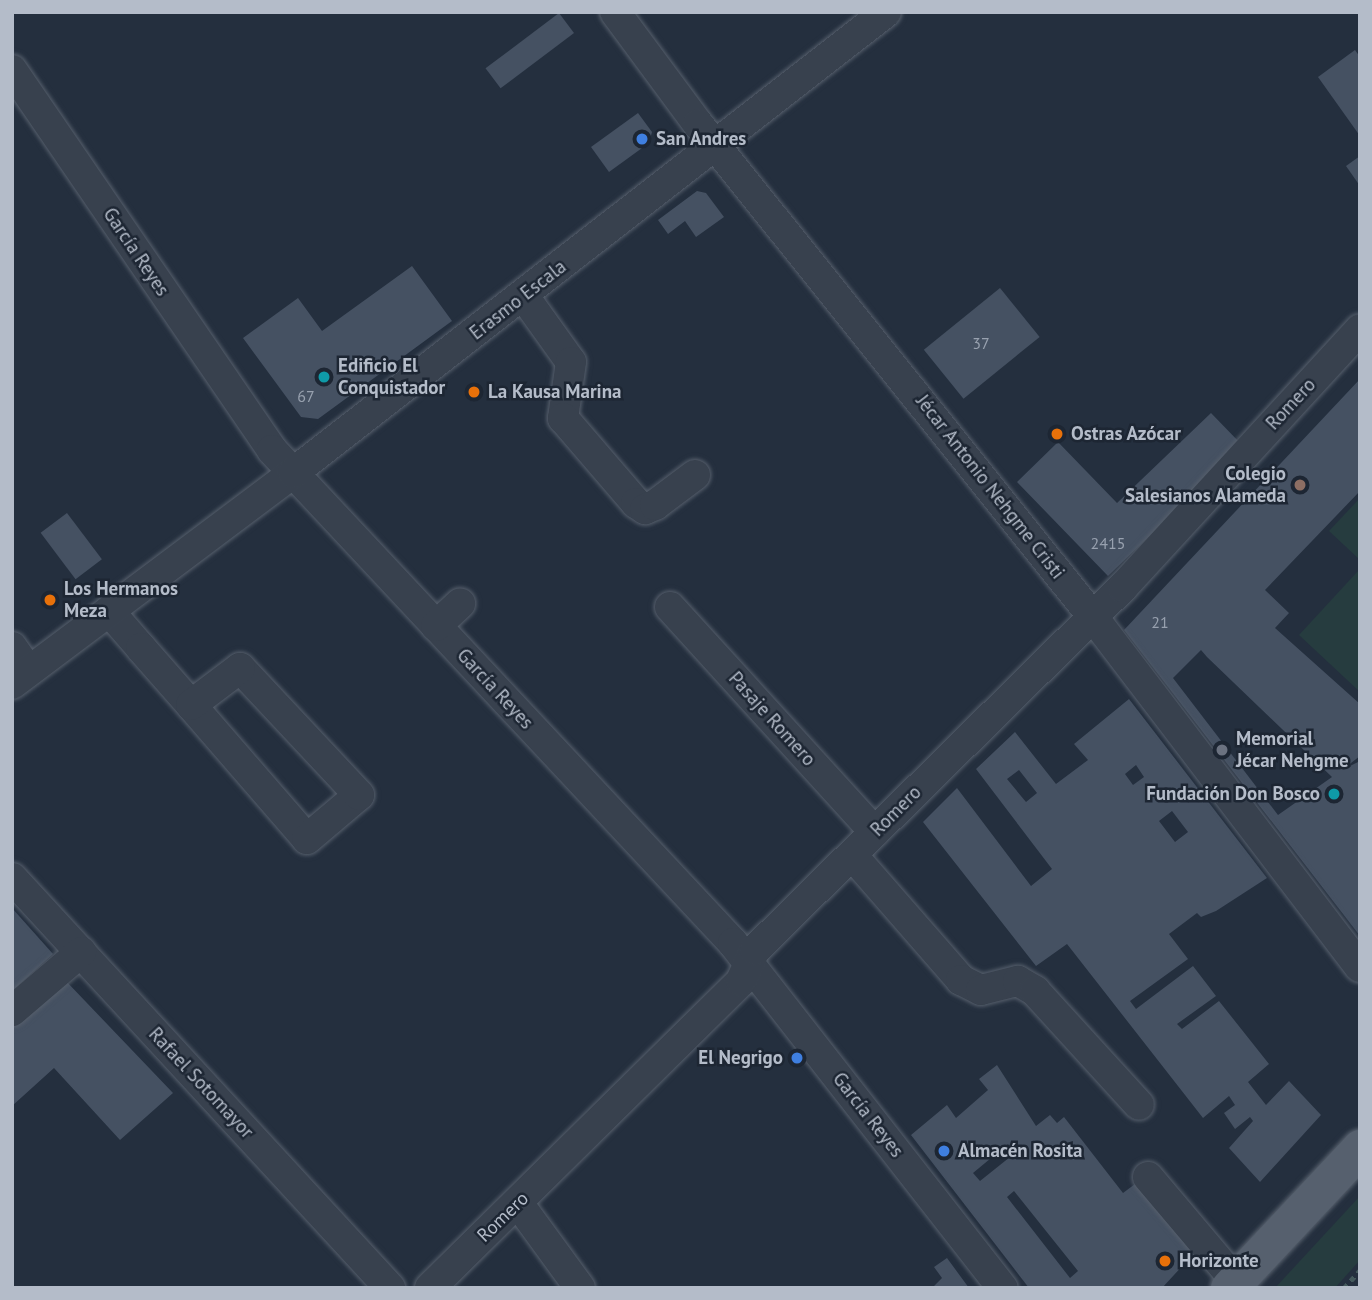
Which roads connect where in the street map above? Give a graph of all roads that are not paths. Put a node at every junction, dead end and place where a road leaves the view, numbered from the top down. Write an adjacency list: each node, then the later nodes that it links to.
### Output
1 (615, 12): 4 (street, Jécar Antonio Nehgme Cristi)
2 (886, 12): 4 (street, Erasmo Escala)
3 (12, 70): 7 (street, García Reyes)
4 (717, 146): 5 (street, Erasmo Escala); 12 (street, Jécar Antonio Nehgme Cristi)
5 (523, 295): 7 (street, Erasmo Escala); 8 (street)
6 (1360, 329): 12 (street, Romero)
7 (293, 473): 11 (street, Erasmo Escala); 13 (street, García Reyes)
8 (695, 475)
9 (460, 604): 13 (street)
10 (670, 607): 17 (street, Pasaje Romero)
11 (109, 611): 15 (street, Erasmo Escala); 16 (street)
12 (1093, 617): 17 (street, Romero); 22 (street, Jécar Antonio Nehgme Cristi)
13 (436, 626): 21 (street, García Reyes)
14 (12, 647): 15 (street)
15 (21, 678)
16 (191, 705): 16 (street)
17 (875, 832): 18 (street, Romero)
18 (852, 855): 21 (street, Romero); 24 (street)
19 (12, 878): 20 (street, Rafael Sotomayor)
20 (81, 953): 23 (street); 29 (street, Rafael Sotomayor)
21 (749, 963): 27 (street, Romero); 32 (street, García Reyes)
22 (1360, 967)
23 (12, 1011)
24 (1139, 1105)
25 (1360, 1148): 28 (main road)
26 (1148, 1177): 28 (street)
27 (518, 1203): 30 (street, Romero); 31 (street)
28 (1232, 1284)
29 (390, 1288)
30 (430, 1288)
31 (580, 1288)
32 (1003, 1288)

